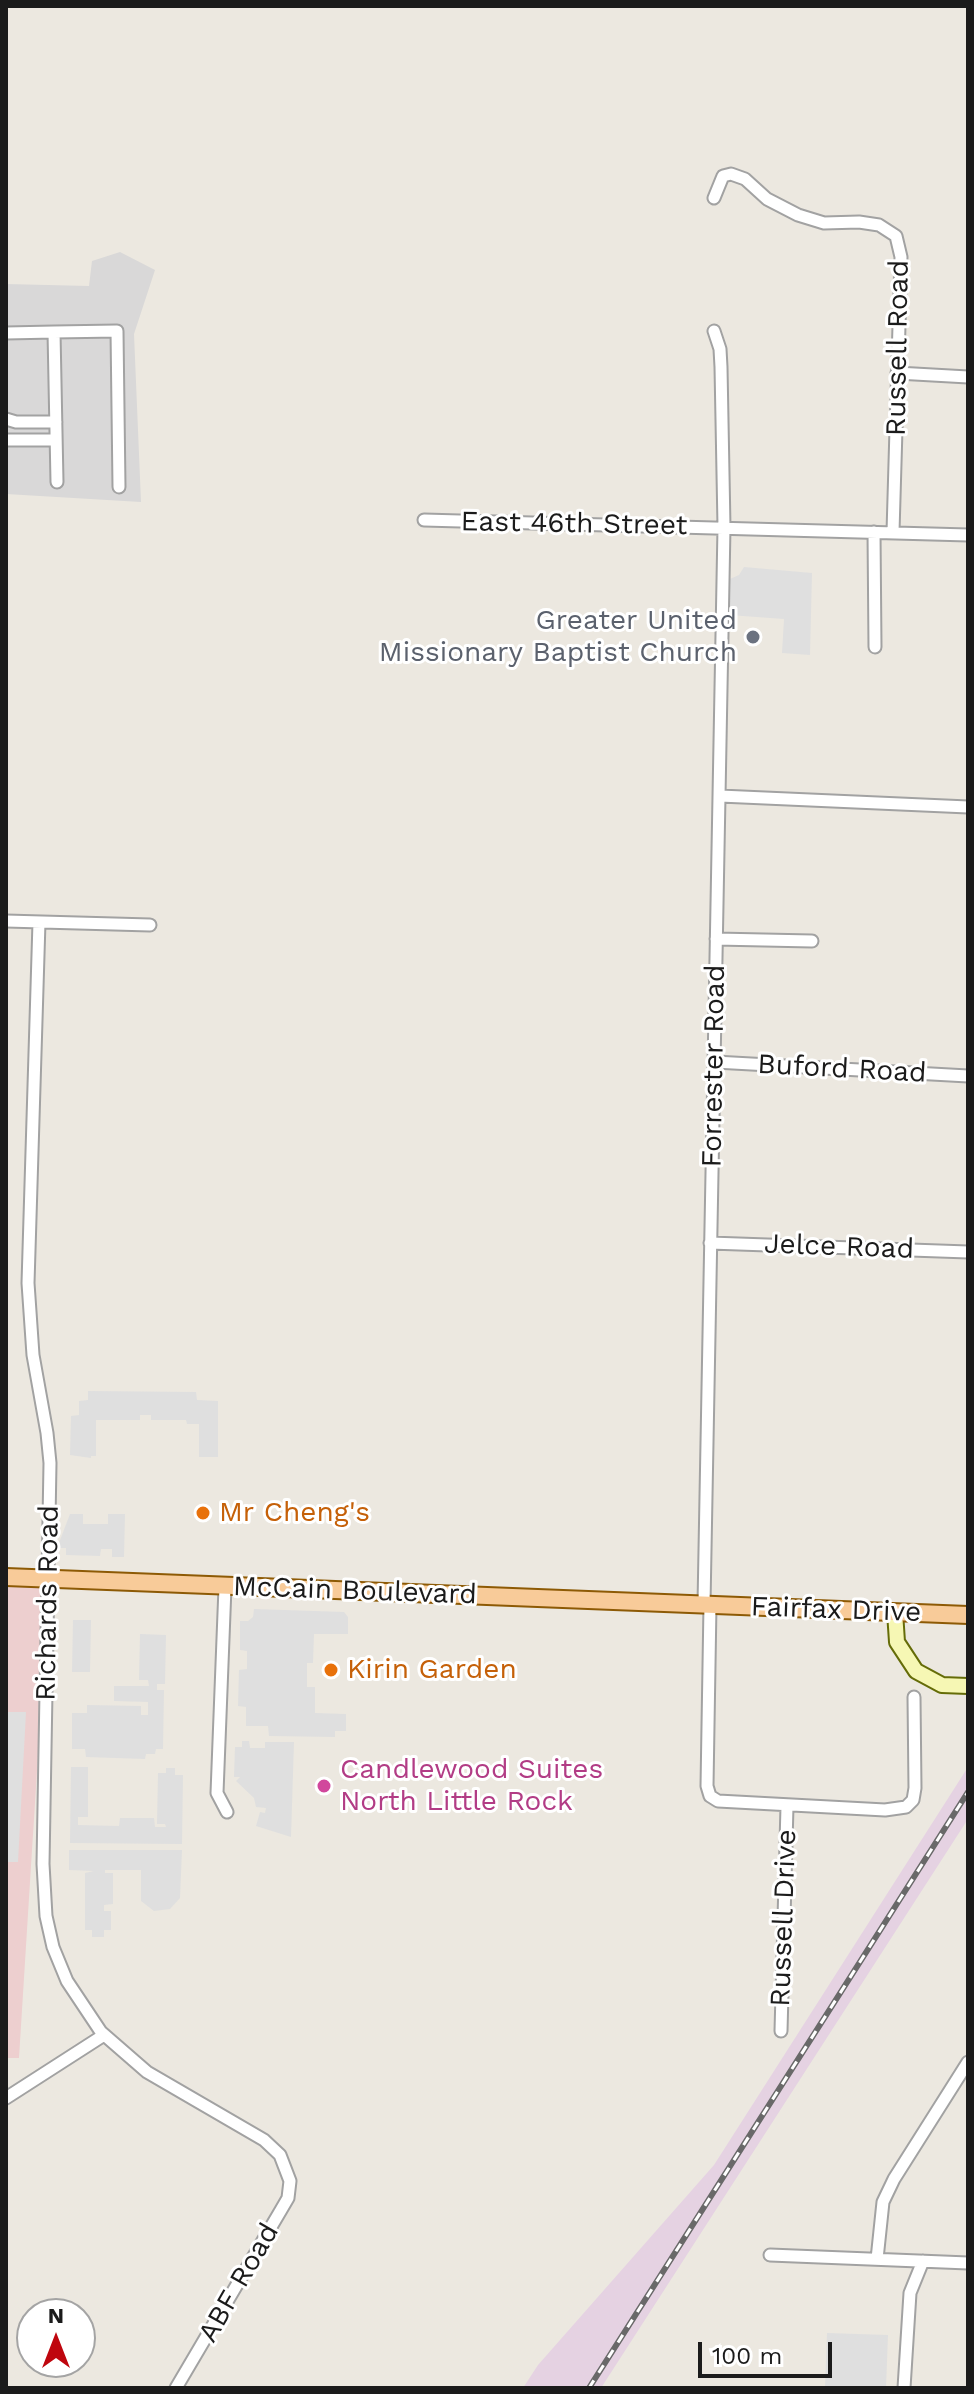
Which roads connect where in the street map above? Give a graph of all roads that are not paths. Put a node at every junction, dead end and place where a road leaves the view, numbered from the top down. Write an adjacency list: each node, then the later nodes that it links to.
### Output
1 (714, 198): 5 (street, Russell Road)
2 (714, 331): 14 (street, Forrester Road)
3 (54, 332): 4 (street); 8 (street); 12 (street)
4 (6, 333)
5 (897, 373): 6 (street); 16 (street, Russell Road)
6 (968, 377)
7 (6, 419): 8 (street)
8 (56, 422): 10 (street)
9 (6, 440): 10 (street)
10 (56, 440): 11 (street)
11 (57, 482)
12 (119, 487)
13 (424, 520): 14 (street, East 46th Street)
14 (724, 527): 15 (street); 19 (street, Forrester Road)
15 (874, 532): 16 (street); 18 (street)
16 (893, 532): 17 (street)
17 (968, 535)
18 (875, 647)
19 (720, 796): 20 (street); 24 (street, Forrester Road)
20 (968, 807)
21 (6, 921): 22 (street)
22 (39, 922): 23 (street); 31 (street, Richards Road)
23 (150, 925)
24 (716, 939): 25 (street); 26 (street, Forrester Road)
25 (812, 941)
26 (715, 1062): 27 (street, Buford Road); 28 (street, Forrester Road)
27 (968, 1076)
28 (710, 1243): 29 (street, Jelce Road); 33 (street, Forrester Road)
29 (968, 1252)
30 (6, 1577): 31 (main road, McCain Boulevard)
31 (49, 1579): 32 (main road, McCain Boulevard); 41 (street, Richards Road)
32 (225, 1587): 33 (main road, McCain Boulevard); 39 (street)
33 (707, 1604): 34 (main road, Fairfax Drive); 38 (street, Forrester Road)
34 (895, 1612): 35 (main road, Fairfax Drive); 36 (street)
35 (968, 1615)
36 (968, 1686)
37 (914, 1697): 38 (street)
38 (787, 1806): 40 (street, Russell Drive)
39 (227, 1812)
40 (781, 2031)
41 (104, 2035): 43 (street); 44 (street, Richards Road)
42 (968, 2062): 46 (street)
43 (6, 2098)
44 (289, 2174): 49 (street, ABF Road)
45 (770, 2255): 46 (street)
46 (877, 2259): 47 (street)
47 (923, 2261): 48 (street); 50 (street)
48 (968, 2263)
49 (176, 2388)
50 (904, 2388)

